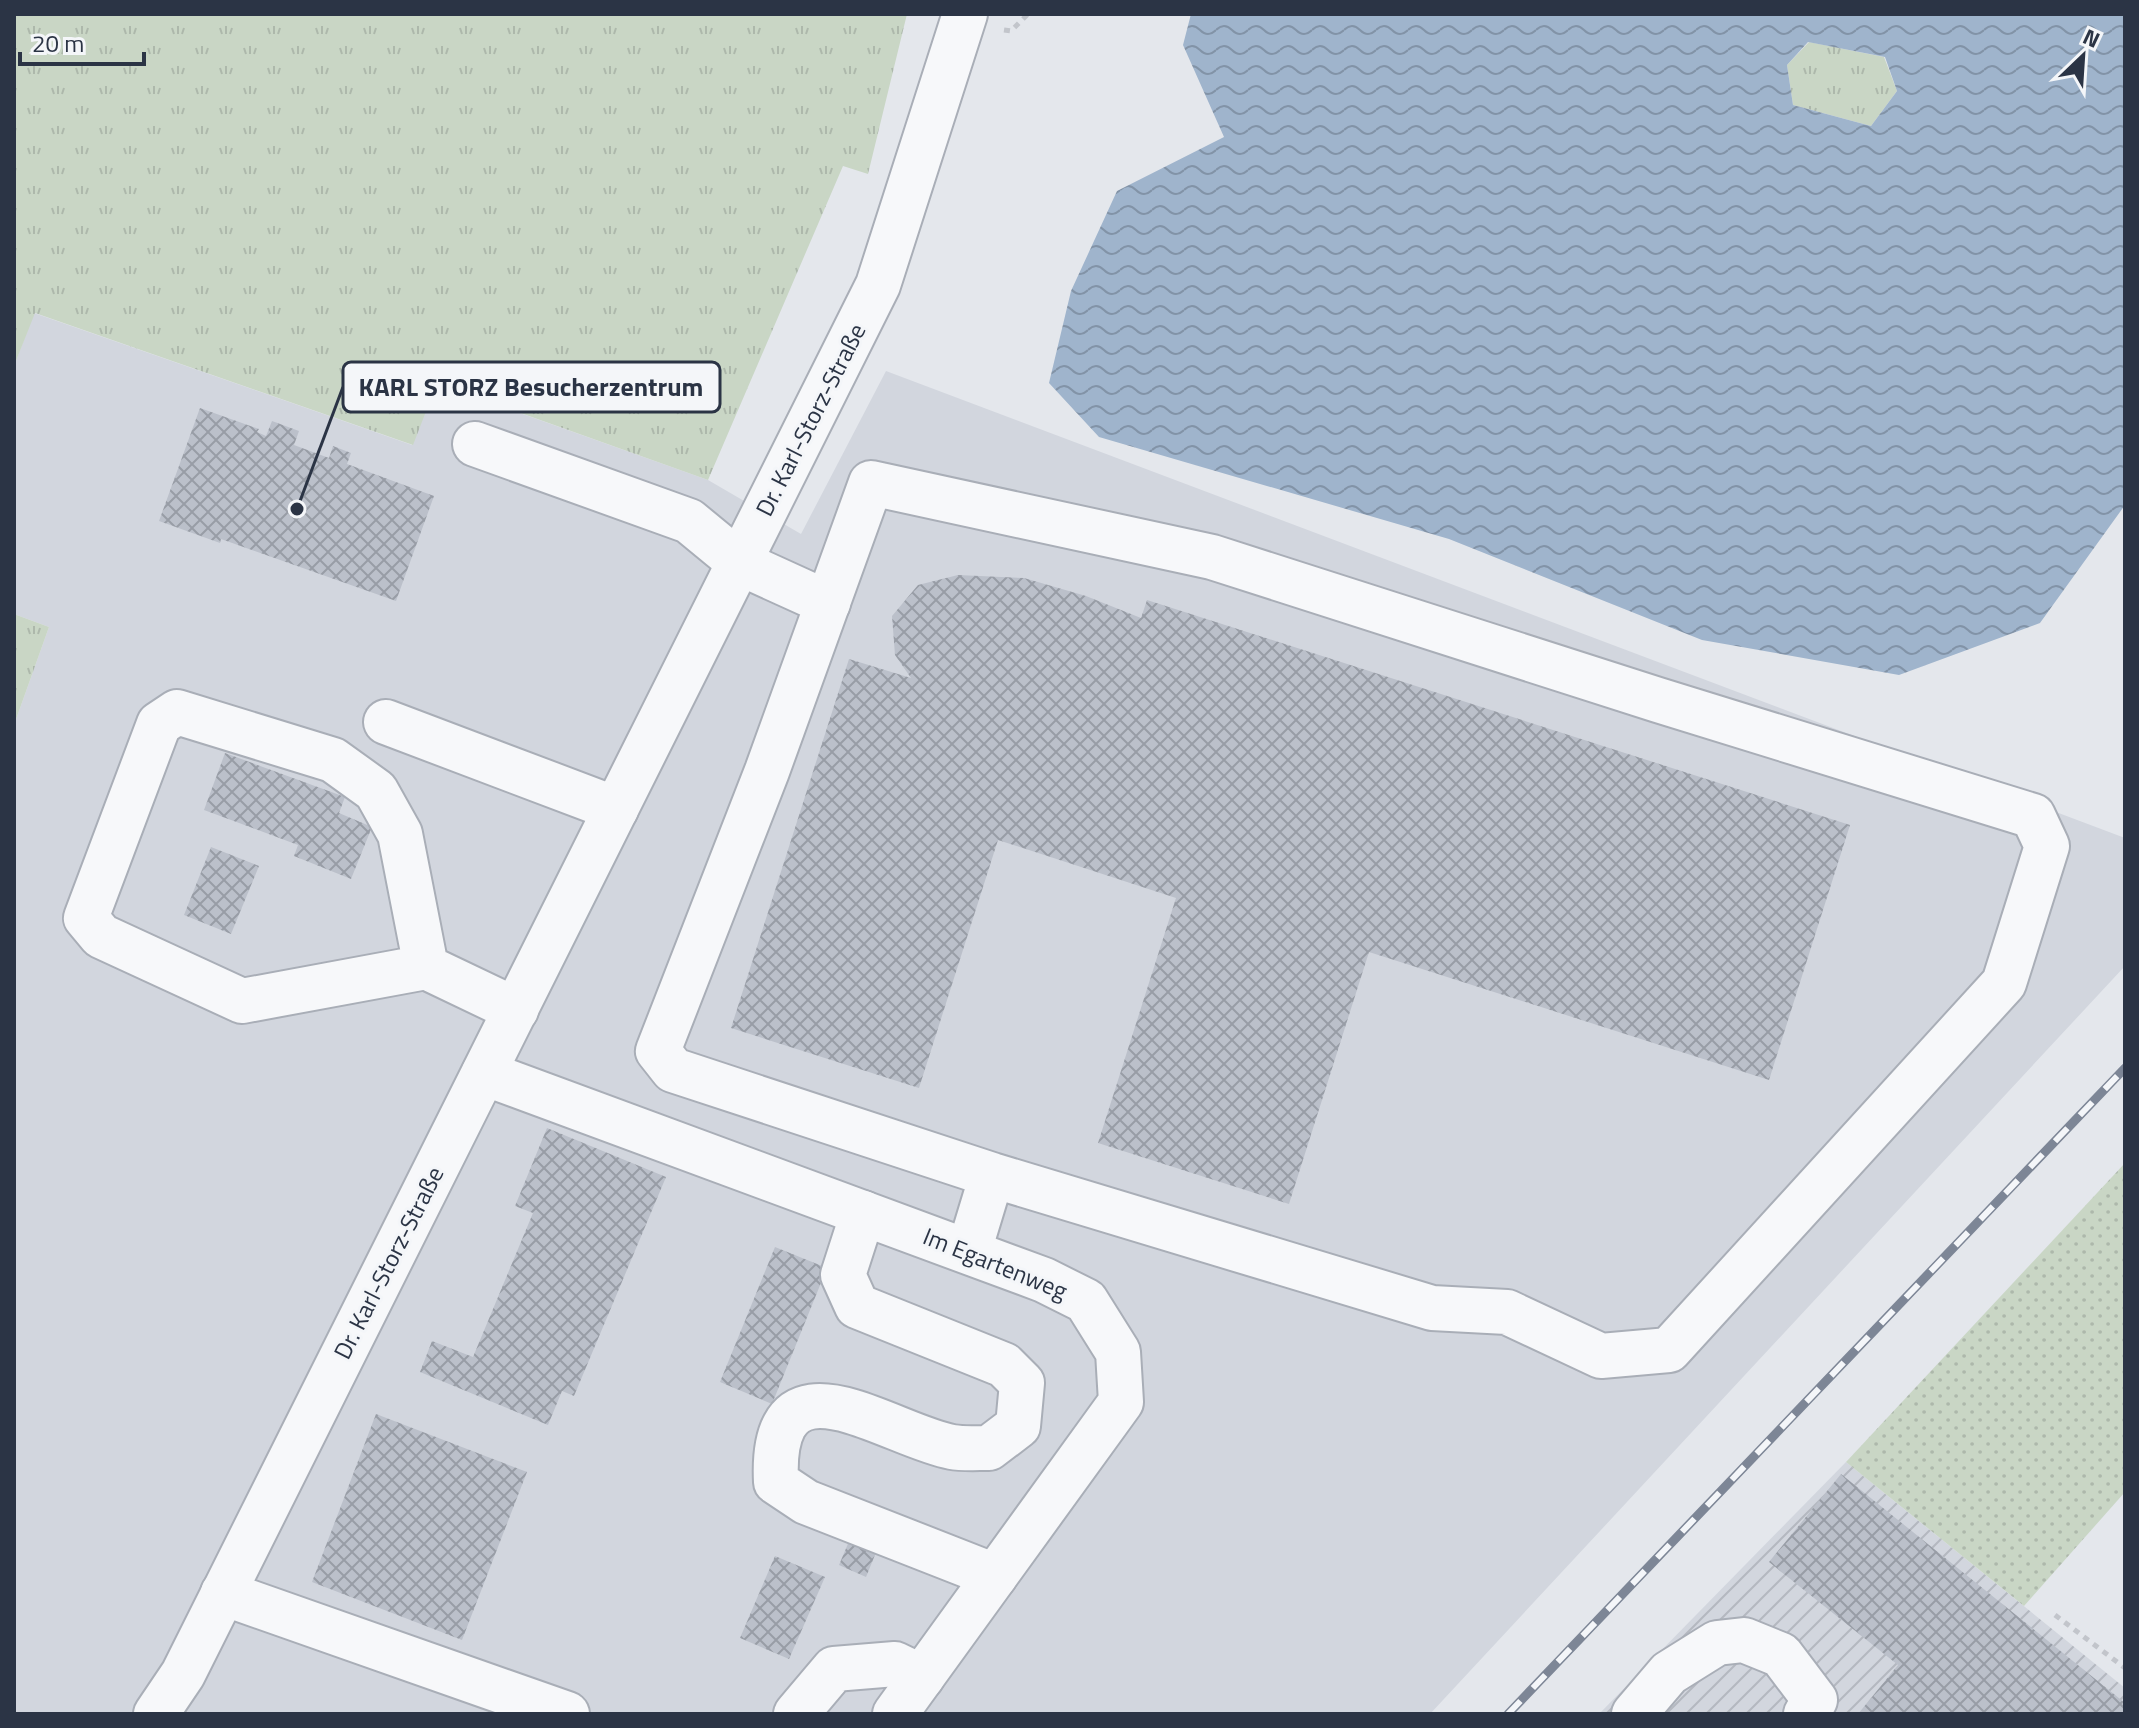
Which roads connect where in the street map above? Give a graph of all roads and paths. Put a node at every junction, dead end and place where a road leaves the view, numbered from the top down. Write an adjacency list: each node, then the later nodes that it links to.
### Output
1 (965, 14): 3 (street, Dr. Karl-Storz-Straße)
2 (475, 444): 3 (street)
3 (740, 563): 4 (street); 6 (street, Dr. Karl-Storz-Straße)
4 (828, 603): 10 (street); 10 (street)
5 (386, 722): 6 (street)
6 (616, 809): 8 (street, Dr. Karl-Storz-Straße)
7 (426, 967): 7 (street); 8 (street)
8 (516, 1010): 9 (street, Dr. Karl-Storz-Straße)
9 (484, 1073): 11 (street, Im Egartenweg); 14 (street, Dr. Karl-Storz-Straße)
10 (992, 1175): 12 (street)
11 (863, 1213): 12 (street, Im Egartenweg); 13 (street)
12 (969, 1251): 13 (street, Im Egartenweg)
13 (995, 1576): 17 (street, Im Egartenweg)
14 (223, 1593): 18 (street, Dr. Karl-Storz-Straße); 19 (street)
15 (2055, 1615): 16 (path)
16 (2125, 1668)
17 (922, 1677): 20 (street); 21 (street, Im Egartenweg)
18 (156, 1714)
19 (567, 1714)
20 (796, 1714)
21 (895, 1714)
22 (1634, 1714): 23 (street)
23 (1806, 1714)

